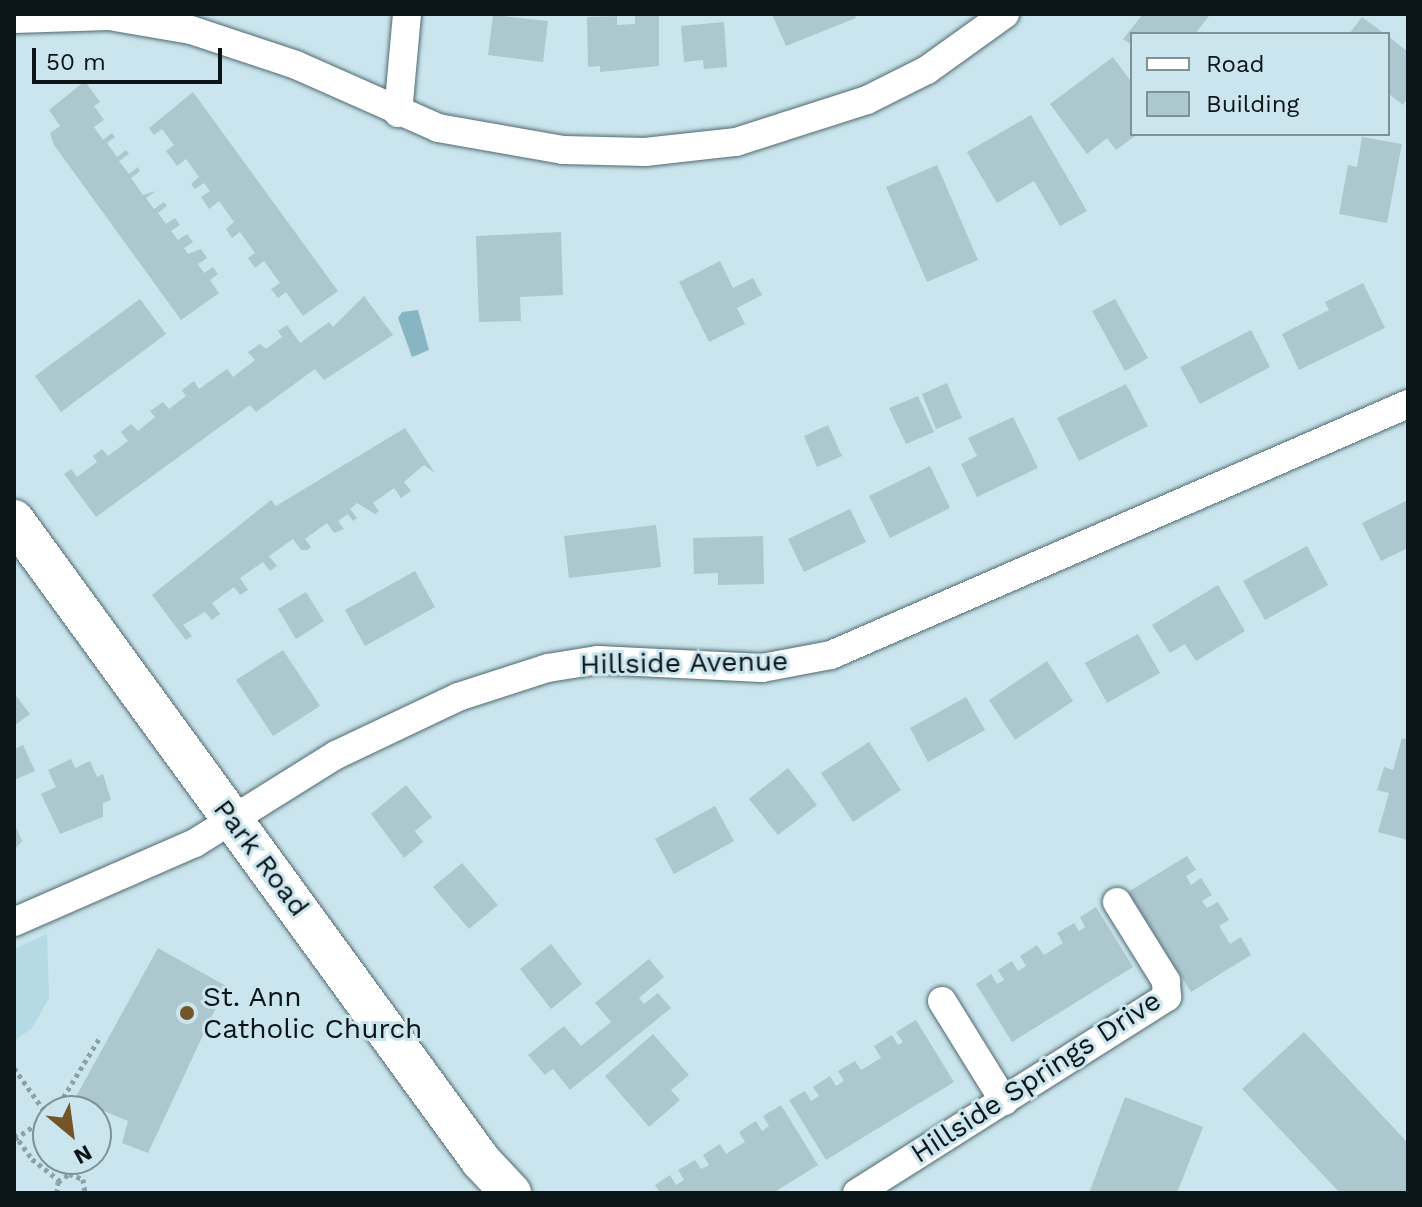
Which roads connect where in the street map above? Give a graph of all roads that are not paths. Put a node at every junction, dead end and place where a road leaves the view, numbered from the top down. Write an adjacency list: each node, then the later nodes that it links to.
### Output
1 (407, 14): 4 (street)
2 (1005, 14): 4 (street)
3 (14, 19): 4 (street)
4 (398, 113)
5 (1408, 404): 7 (street, Hillside Avenue)
6 (14, 520): 7 (main road, Park Road)
7 (233, 821): 9 (street, Hillside Avenue); 12 (main road, Park Road)
8 (1117, 902): 11 (street, Hillside Springs Drive)
9 (14, 922)
10 (942, 1001): 11 (street)
11 (1004, 1101): 13 (street, Hillside Springs Drive)
12 (511, 1193)
13 (857, 1193)

